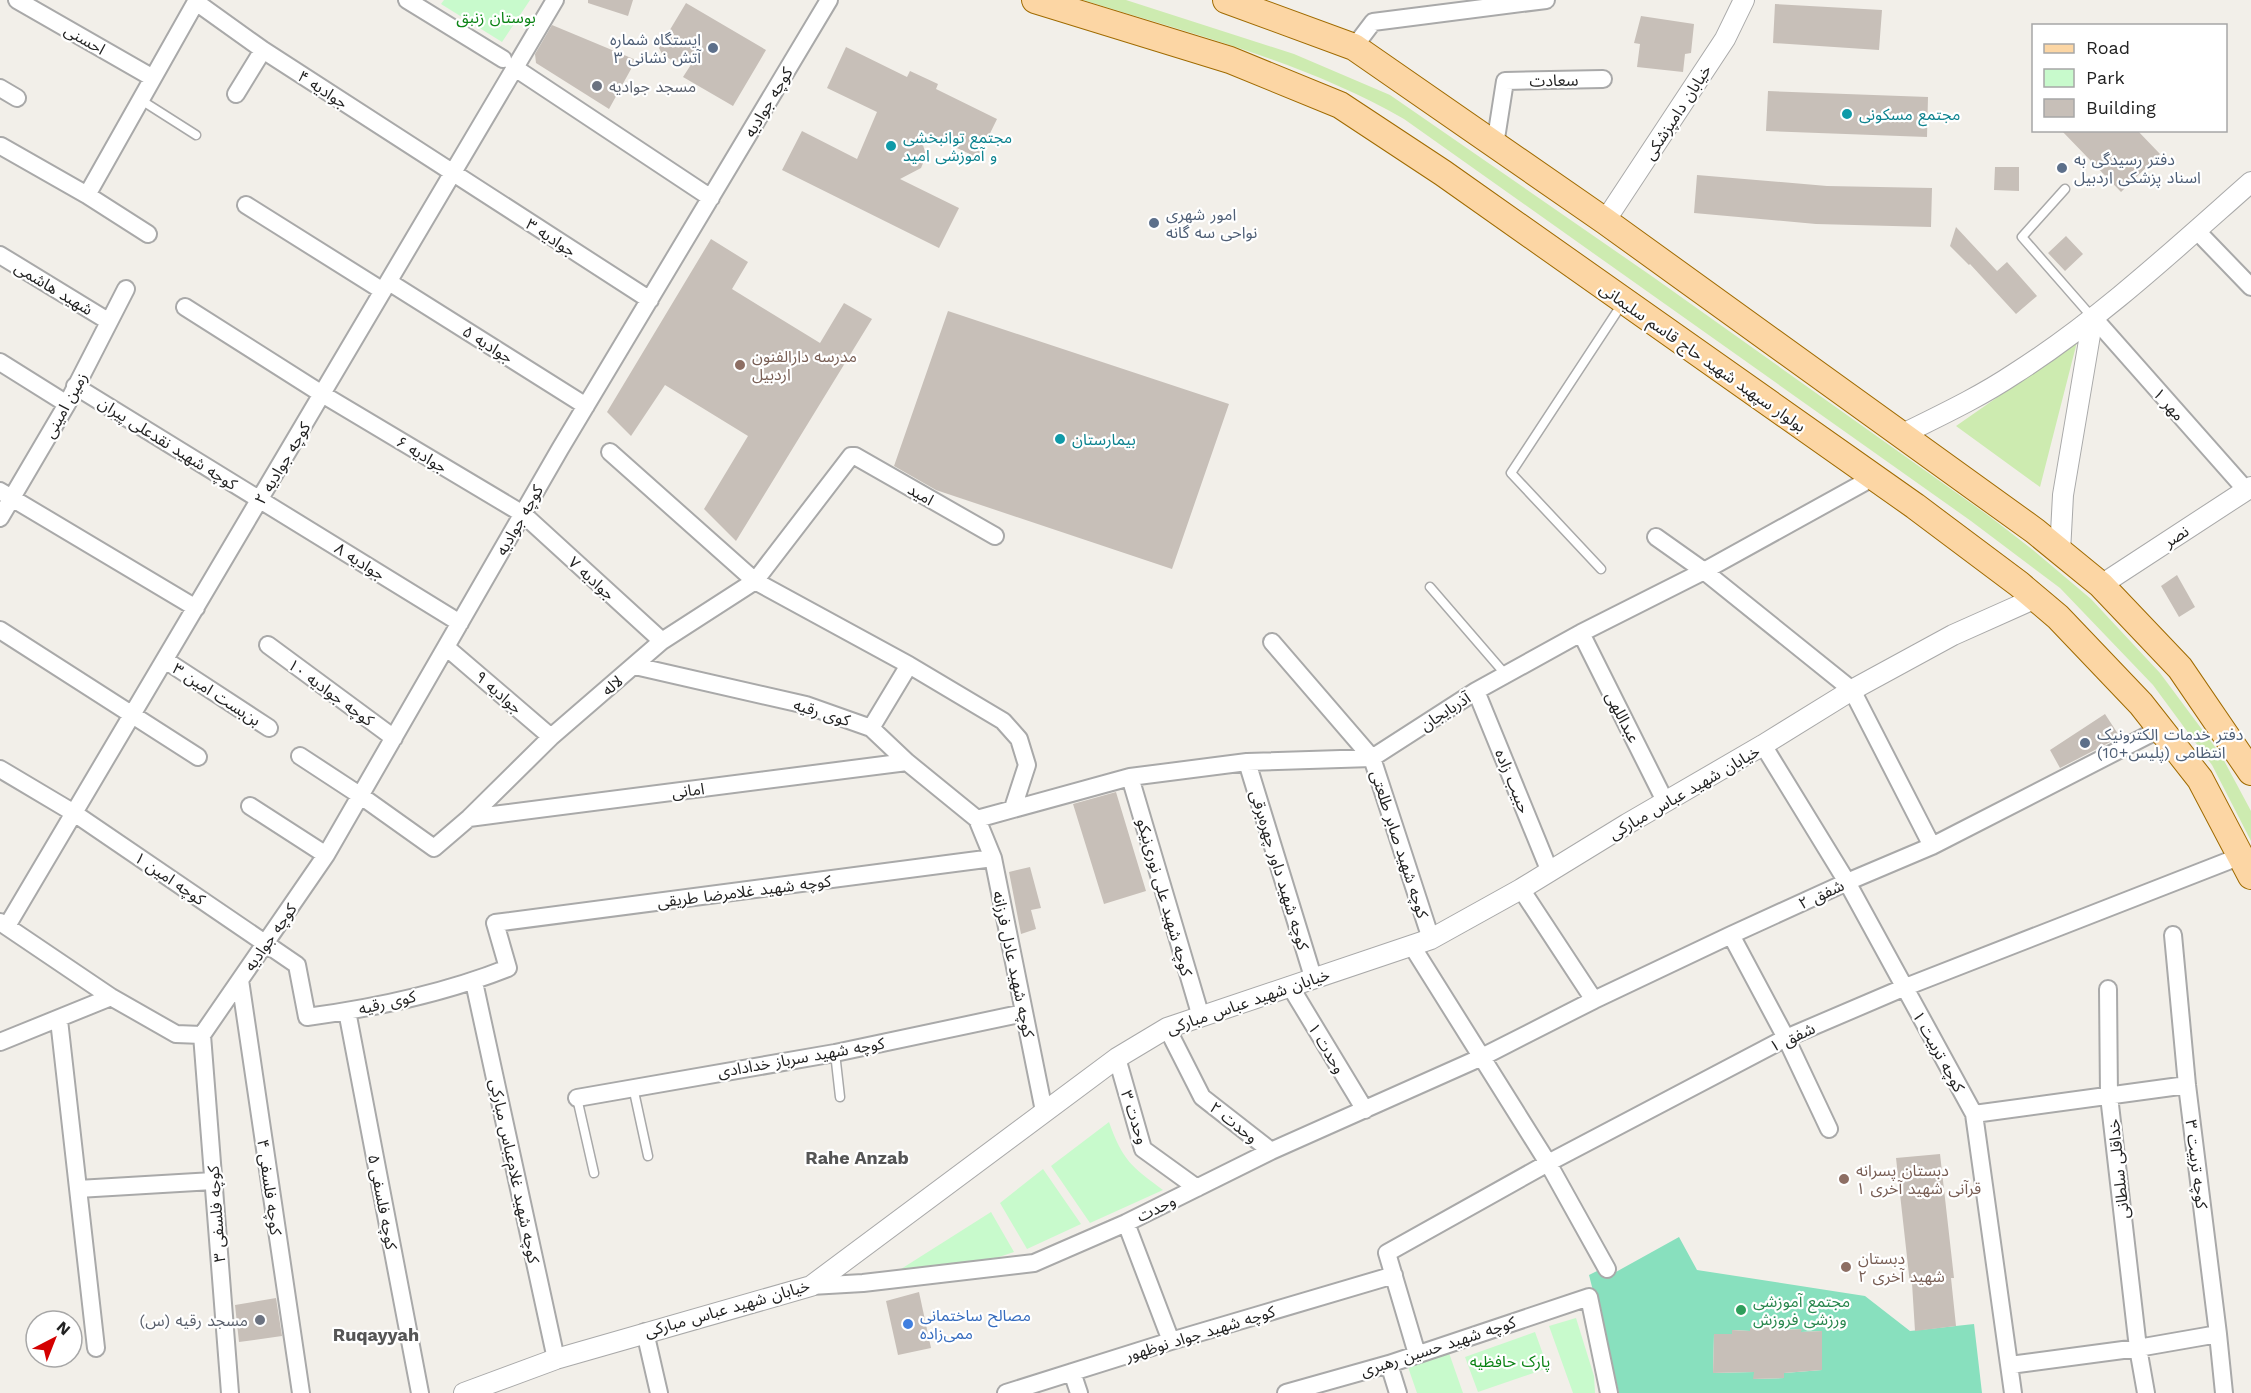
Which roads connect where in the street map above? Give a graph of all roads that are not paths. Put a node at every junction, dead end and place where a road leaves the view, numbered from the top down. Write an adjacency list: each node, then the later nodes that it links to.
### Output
1 (17, 0): 14 (street, احسنی)
2 (407, 0): 13 (street)
3 (555, 0): 13 (street, کوچه جوادیه ۲)
4 (829, 0): 27 (street, کوچه جوادیه)
5 (1035, 0): 37 (main road, بولوار سپهبد شهید حاج قاسم سلیمانی)
6 (1226, 0): 11 (main road)
7 (1546, 0): 10 (street)
8 (1744, 0): 29 (street, خیابان دامپزشکی)
9 (196, 1): 12 (street, جوادیه ۴); 14 (street)
10 (1483, 4): 11 (street)
11 (1354, 47): 21 (main road)
12 (263, 50): 17 (street); 23 (street, جوادیه ۴)
13 (509, 64): 23 (street, کوچه جوادیه ۲); 27 (street)
14 (153, 78): 19 (street)
15 (1603, 79): 21 (street, سعادت)
16 (0, 88): 18 (street)
17 (236, 94)
18 (17, 98)
19 (141, 100): 20 (lane); 26 (street)
20 (196, 135)
21 (1495, 145): 29 (main road)
22 (1, 146): 26 (street)
23 (453, 173): 33 (street, کوچه جوادیه ۲); 36 (street, جوادیه ۳)
24 (2251, 182): 30 (street)
25 (2065, 189): 39 (lane)
26 (87, 195): 31 (street)
27 (711, 198): 36 (street, کوچه جوادیه)
28 (246, 205): 33 (street, جوادیه ۵)
29 (1605, 221): 46 (main road)
30 (2196, 230): 34 (street); 39 (street)
31 (148, 234)
32 (0, 255): 40 (street, شهید هاشمی)
33 (386, 287): 43 (street, کوچه جوادیه ۲); 45 (street, جوادیه ۵)
34 (2251, 287)
35 (126, 289): 40 (street, زمین امینی)
36 (650, 300): 45 (street, کوچه جوادیه)
37 (1624, 301): 49 (main road, بولوار سپهبد شهید حاج قاسم سلیمانی); 58 (lane)
38 (185, 307): 43 (street, جوادیه ۶)
39 (2093, 317): 46 (street); 50 (street, مهر ۱); 57 (street)
40 (108, 321): 42 (street, زمین امینی)
41 (0, 362): 44 (street)
42 (75, 386): 44 (street, زمین امینی); 52 (street, کوچه شهید نقدعلی پیران)
43 (322, 394): 52 (street, کوچه جوادیه ۲); 53 (street, جوادیه ۶)
44 (67, 404): 51 (street, زمین امینی)
45 (586, 406): 53 (street, کوچه جوادیه)
46 (1901, 435): 57 (main road)
47 (610, 452): 60 (street)
48 (848, 458): 55 (street, امید); 60 (street, لاله)
49 (1874, 477): 59 (street, آذربایجان); 63 (main road, بولوار سپهبد شهید حاج قاسم سلیمانی)
50 (2248, 488): 61 (street, نصر)
51 (6, 494): 54 (street, زمین امینی); 64 (street)
52 (260, 500): 64 (street, کوچه جوادیه ۲); 65 (street, جوادیه ۸)
53 (523, 514): 65 (street, کوچه جوادیه); 68 (street, جوادیه ۷)
54 (0, 518)
55 (994, 536)
56 (1656, 537): 59 (street)
57 (2060, 552): 61 (main road)
58 (1601, 568)
59 (1704, 571): 67 (street, آذربایجان); 76 (street)
60 (755, 581): 68 (street, لاله); 73 (street)
61 (2101, 585): 91 (main road)
62 (1430, 587): 75 (lane)
63 (2036, 598): 76 (street, خیابان شهید عباس مبارکی); 81 (main road, بولوار سپهبد شهید حاج قاسم سلیمانی)
64 (196, 608): 72 (street, کوچه جوادیه ۲)
65 (460, 623): 71 (street, کوچه جوادیه)
66 (0, 630): 78 (street)
67 (1581, 633): 75 (street, آذربایجان); 94 (street, عبداللهی)
68 (662, 641): 74 (street, لاله)
69 (1272, 642): 87 (street, کوچه شهید صابر طلعتی)
70 (268, 645): 83 (street, کوچه جوادیه ۱۰)
71 (446, 647): 82 (street, جوادیه ۹); 83 (street, کوچه جوادیه)
72 (165, 660): 78 (street, کوچه جوادیه ۲); 79 (street, بن‌بست امین ۳)
73 (909, 665): 80 (street); 96 (street)
74 (635, 666): 80 (street, کوی رقیه); 82 (street, لاله)
75 (1506, 675): 77 (street, آذربایجان)
76 (1852, 690): 84 (street, خیابان شهید عباس مبارکی); 100 (street)
77 (1476, 691): 87 (street, آذربایجان); 104 (street, حبیب زاده)
78 (132, 715): 86 (street); 97 (street, کوچه جوادیه ۲)
79 (269, 728)
80 (871, 728): 88 (street, کوی رقیه)
81 (2160, 729): 100 (street, شفق ۲); 103 (main road, بولوار سپهبد شهید حاج قاسم سلیمانی)
82 (551, 737): 98 (street, لاله)
83 (394, 738): 93 (street, کوچه جوادیه)
84 (1763, 745): 94 (street, خیابان شهید عباس مبارکی); 105 (street, کوچه تربیت ۱)
85 (300, 756): 93 (street)
86 (198, 757)
87 (1372, 758): 89 (street); 111 (street, کوچه شهید صابر طلعتی)
88 (907, 762): 98 (street, امانی); 99 (street, کوی رقیه)
89 (1247, 762): 92 (street); 113 (street, کوچه شهید داور چهره‌برقی)
90 (0, 769): 97 (street, کوچه امین ۱)
91 (2251, 772)
92 (1130, 777): 96 (street); 123 (street, کوچه شهید علی نوری‌نیکو)
93 (361, 796): 98 (street, لاله); 101 (street, کوچه جوادیه)
94 (1665, 801): 104 (street, خیابان شهید عباس مبارکی)
95 (250, 806): 101 (street)
96 (1013, 808): 99 (street)
97 (75, 813): 108 (street, کوچه جوادیه ۲); 112 (street, کوچه امین ۱)
98 (469, 818)
99 (977, 819): 102 (street, کوچه شهید عادل فرزانه)
100 (1932, 846): 105 (street, شفق ۲)
101 (326, 855): 112 (street, کوچه جوادیه)
102 (993, 858): 107 (street, کوچه شهید غلامرضا طریقی); 122 (street, کوچه شهید عادل فرزانه)
103 (2246, 866): 117 (street, شفق ۱)
104 (1550, 872): 106 (street, خیابان شهید عباس مبارکی)
105 (1847, 882): 109 (street, شفق ۲); 117 (street, کوچه تربیت ۱)
106 (1521, 889): 111 (street, خیابان شهید عباس مبارکی); 120 (street)
107 (495, 923): 115 (street, کوی رقیه)
108 (4, 924): 119 (street)
109 (1731, 935): 120 (street, شفق ۲); 127 (street)
110 (2173, 935): 132 (street, کوچه تربیت ۳)
111 (1421, 942): 113 (street, خیابان شهید عباس مبارکی); 130 (street)
112 (265, 944): 114 (street, کوچه جوادیه); 121 (street, کوی رقیه)
113 (1313, 977): 116 (street, خیابان شهید عباس مبارکی)
114 (240, 980): 126 (street, کوچه جوادیه); 163 (street, کوچه فلسفی ۴)
115 (474, 982): 121 (street, کوی رقیه); 158 (street, کوچه شهید غلام‌عباس مبارکی)
116 (1290, 986): 123 (street, خیابان شهید عباس مبارکی); 137 (street, وحدت ۱)
117 (1903, 988): 127 (street, شفق ۱); 139 (street, کوچه تربیت ۱)
118 (2108, 989): 134 (street, خداقلی سلطانی)
119 (111, 997): 124 (street); 126 (street)
120 (1594, 1000): 130 (street, شفق ۲)
121 (347, 1011): 164 (street, کوچه فلسفی ۵)
122 (1024, 1013): 129 (street, کوچه شهید سرباز خدادادی); 138 (street, کوچه شهید عادل فرزانه)
123 (1201, 1017): 125 (street, خیابان شهید عباس مبارکی)
124 (59, 1020): 128 (street); 147 (street)
125 (1167, 1028): 131 (street, خیابان شهید عباس مبارکی); 141 (street, وحدت ۲)
126 (202, 1035): 145 (street, کوچه فلسفی ۳)
127 (1786, 1038): 140 (street); 143 (street, شفق ۱)
128 (0, 1042)
129 (835, 1053): 133 (street, کوچه شهید سرباز خدادادی); 135 (lane)
130 (1482, 1057): 137 (street, وحدت); 143 (street)
131 (1117, 1058): 138 (street, خیابان شهید عباس مبارکی); 146 (street, وحدت ۳)
132 (2187, 1085): 134 (street); 153 (street, کوچه تربیت ۳)
133 (633, 1086): 136 (street, کوچه شهید سرباز خدادادی); 142 (lane)
134 (2109, 1096): 139 (street); 156 (street, خداقلی سلطانی)
135 (840, 1097)
136 (577, 1098): 144 (lane)
137 (1365, 1110): 141 (street, وحدت)
138 (1044, 1111): 151 (street, خیابان شهید عباس مبارکی)
139 (1974, 1114): 160 (street, کوچه تربیت ۱)
140 (1829, 1129)
141 (1271, 1151): 146 (street, وحدت)
142 (648, 1156)
143 (1548, 1162): 149 (street); 150 (street, شفق ۱)
144 (594, 1173)
145 (213, 1180): 147 (street); 162 (street, کوچه فلسفی ۳)
146 (1197, 1188): 148 (street, وحدت)
147 (78, 1189): 155 (street)
148 (1126, 1223): 151 (street, وحدت); 154 (street)
149 (1606, 1269)
150 (1394, 1275): 154 (street, کوچه شهید جواد نوظهور); 157 (street)
151 (811, 1286): 152 (street, خیابان شهید عباس مبارکی)
152 (645, 1332): 158 (street, خیابان شهید عباس مبارکی); 166 (street)
153 (2218, 1334): 156 (street); 174 (street, کوچه تربیت ۳)
154 (1171, 1341): 161 (street, کوچه شهید جواد نوظهور)
155 (96, 1347)
156 (2138, 1348): 160 (street); 173 (street, خداقلی سلطانی)
157 (1417, 1354): 159 (street, کوچه شهید حسین رهبری); 171 (street, کوچه شهید حسین رهبری)
158 (556, 1359): 165 (street, خیابان شهید عباس مبارکی)
159 (1389, 1364): 169 (street, کوچه شهید حسین رهبری); 170 (street)
160 (2010, 1365): 172 (street, کوچه تربیت ۱)
161 (1072, 1372): 167 (street, کوچه شهید جواد نوظهور); 168 (street)
162 (230, 1393)
163 (301, 1393)
164 (420, 1393)
165 (464, 1393)
166 (659, 1393)
167 (1006, 1393)
168 (1079, 1393)
169 (1286, 1393)
170 (1398, 1393)
171 (1609, 1393)
172 (2013, 1393)
173 (2146, 1393)
174 (2224, 1393)

